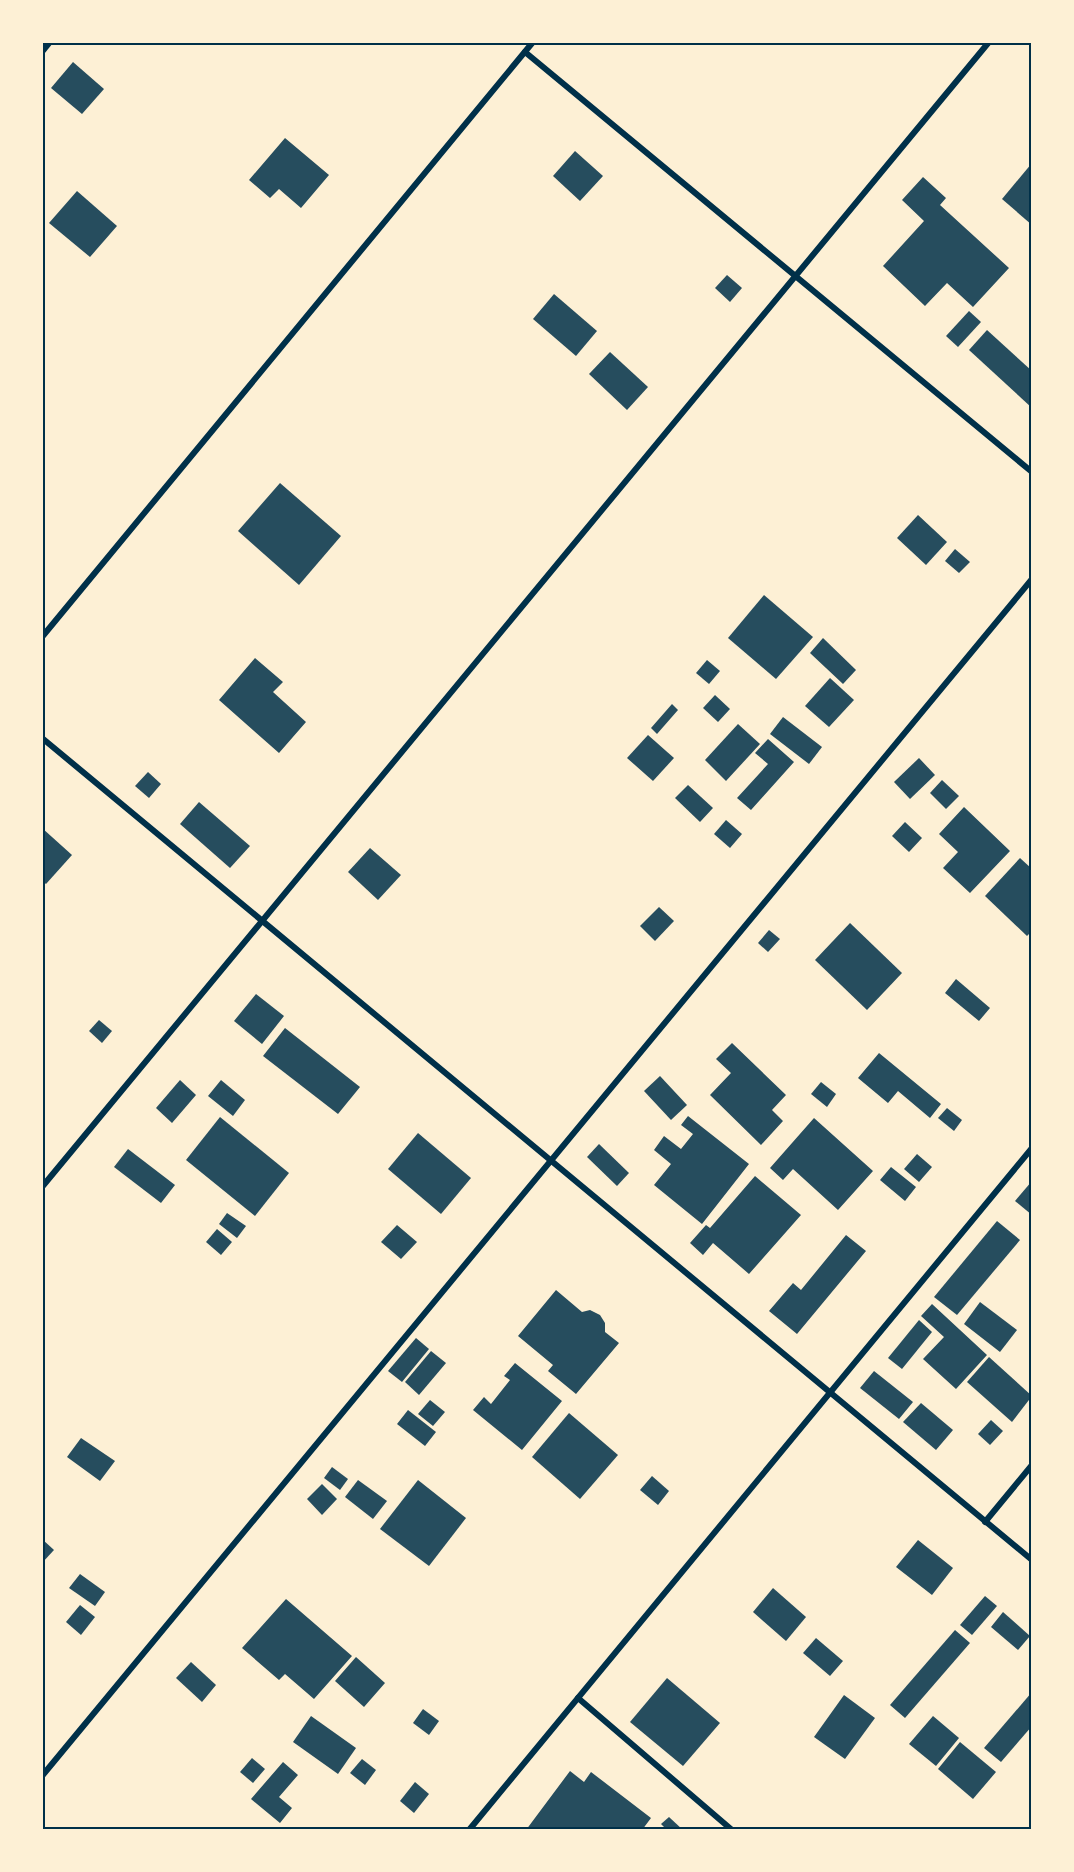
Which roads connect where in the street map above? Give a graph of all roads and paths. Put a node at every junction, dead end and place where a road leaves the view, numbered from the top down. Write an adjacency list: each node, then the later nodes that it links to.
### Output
1 (50, 42): 4 (street)
2 (533, 42): 5 (street)
3 (989, 42): 6 (street)
4 (42, 52)
5 (525, 52): 6 (street); 9 (street)
6 (795, 275): 7 (street); 11 (street)
7 (1032, 472)
8 (1032, 579): 13 (street)
9 (42, 637)
10 (42, 738): 11 (street)
11 (262, 921): 13 (street); 14 (street)
12 (1032, 1148): 15 (street)
13 (551, 1161): 15 (street); 20 (street)
14 (42, 1187)
15 (830, 1393): 17 (street); 19 (street)
16 (1032, 1465): 17 (street)
17 (985, 1522): 18 (street)
18 (1032, 1560)
19 (578, 1698): 21 (street); 22 (street)
20 (42, 1776)
21 (469, 1830)
22 (732, 1830)

